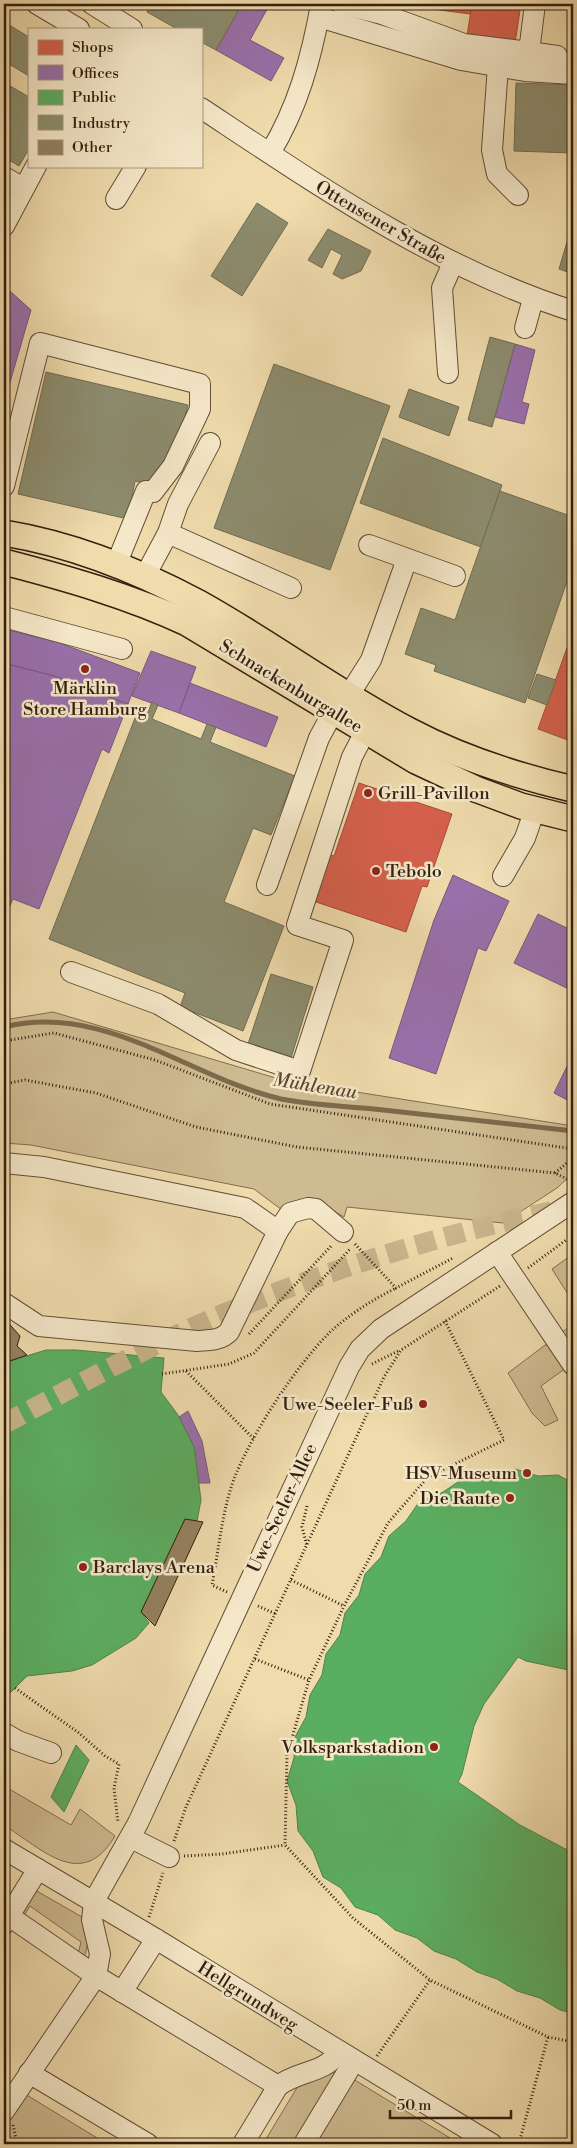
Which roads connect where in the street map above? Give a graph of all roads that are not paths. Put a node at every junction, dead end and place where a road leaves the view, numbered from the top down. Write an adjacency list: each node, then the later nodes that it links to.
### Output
1 (38, 4): 6 (street)
2 (92, 4): 7 (street)
3 (535, 4): 8 (street)
4 (353, 5): 8 (street)
5 (320, 10): 9 (street); 12 (street)
6 (77, 28)
7 (130, 28)
8 (529, 52): 10 (street)
9 (498, 66): 10 (street); 17 (street)
10 (566, 74)
11 (202, 109): 12 (street, Ottensener Straße)
12 (270, 154): 20 (street, Ottensener Straße)
13 (35, 168): 16 (street)
14 (135, 168): 18 (street)
15 (4, 177): 16 (street)
16 (23, 188): 19 (street)
17 (518, 195)
18 (116, 199)
19 (4, 226)
20 (453, 263): 21 (street, Ottensener Straße); 24 (street)
21 (533, 299): 22 (street, Ottensener Straße); 23 (street)
22 (573, 312)
23 (525, 328)
24 (448, 373)
25 (210, 443): 27 (street)
26 (4, 486): 32 (street)
27 (168, 533): 33 (street); 35 (street)
28 (8, 534): 31 (street); 32 (main road, Schnackenburgallee)
29 (369, 545): 30 (street)
30 (407, 559): 34 (street); 38 (street)
31 (4, 563): 38 (main road, Schnackenburgallee)
32 (116, 565): 33 (main road, Schnackenburgallee)
33 (145, 576): 38 (main road, Schnackenburgallee)
34 (455, 576)
35 (291, 588)
36 (4, 617): 37 (street)
37 (122, 649)
38 (341, 703): 39 (main road, Schnackenburgallee); 40 (main road, Schnackenburgallee); 44 (street)
39 (365, 732): 41 (main road, Schnackenburgallee); 45 (street)
40 (573, 789)
41 (535, 809): 42 (main road, Schnackenburgallee); 43 (street)
42 (573, 819)
43 (503, 876)
44 (267, 886)
45 (71, 972)
46 (5, 1166): 48 (street)
47 (573, 1202): 50 (street, Uwe-Seeler-Allee)
48 (278, 1231): 49 (street); 51 (street)
49 (349, 1238)
50 (497, 1252): 52 (street); 55 (street, Uwe-Seeler-Allee)
51 (4, 1303)
52 (573, 1365)
53 (4, 1733): 54 (street)
54 (51, 1752)
55 (124, 1832): 57 (street); 59 (street, Uwe-Seeler-Allee)
56 (4, 1849): 58 (street, Hellgrundweg)
57 (169, 1857)
58 (38, 1869): 59 (street, Hellgrundweg); 60 (street)
59 (94, 1901): 61 (street, Hellgrundweg); 62 (street)
60 (7, 1920): 62 (street)
61 (156, 1938): 63 (street); 64 (street, Hellgrundweg)
62 (96, 1976): 63 (street); 65 (street)
63 (122, 1992): 66 (street)
64 (346, 2056): 66 (street); 70 (street); 71 (street, Hellgrundweg)
65 (29, 2073): 67 (street); 68 (street)
66 (278, 2086): 69 (street)
67 (4, 2111)
68 (148, 2144)
69 (243, 2144)
70 (304, 2144)
71 (492, 2144)

